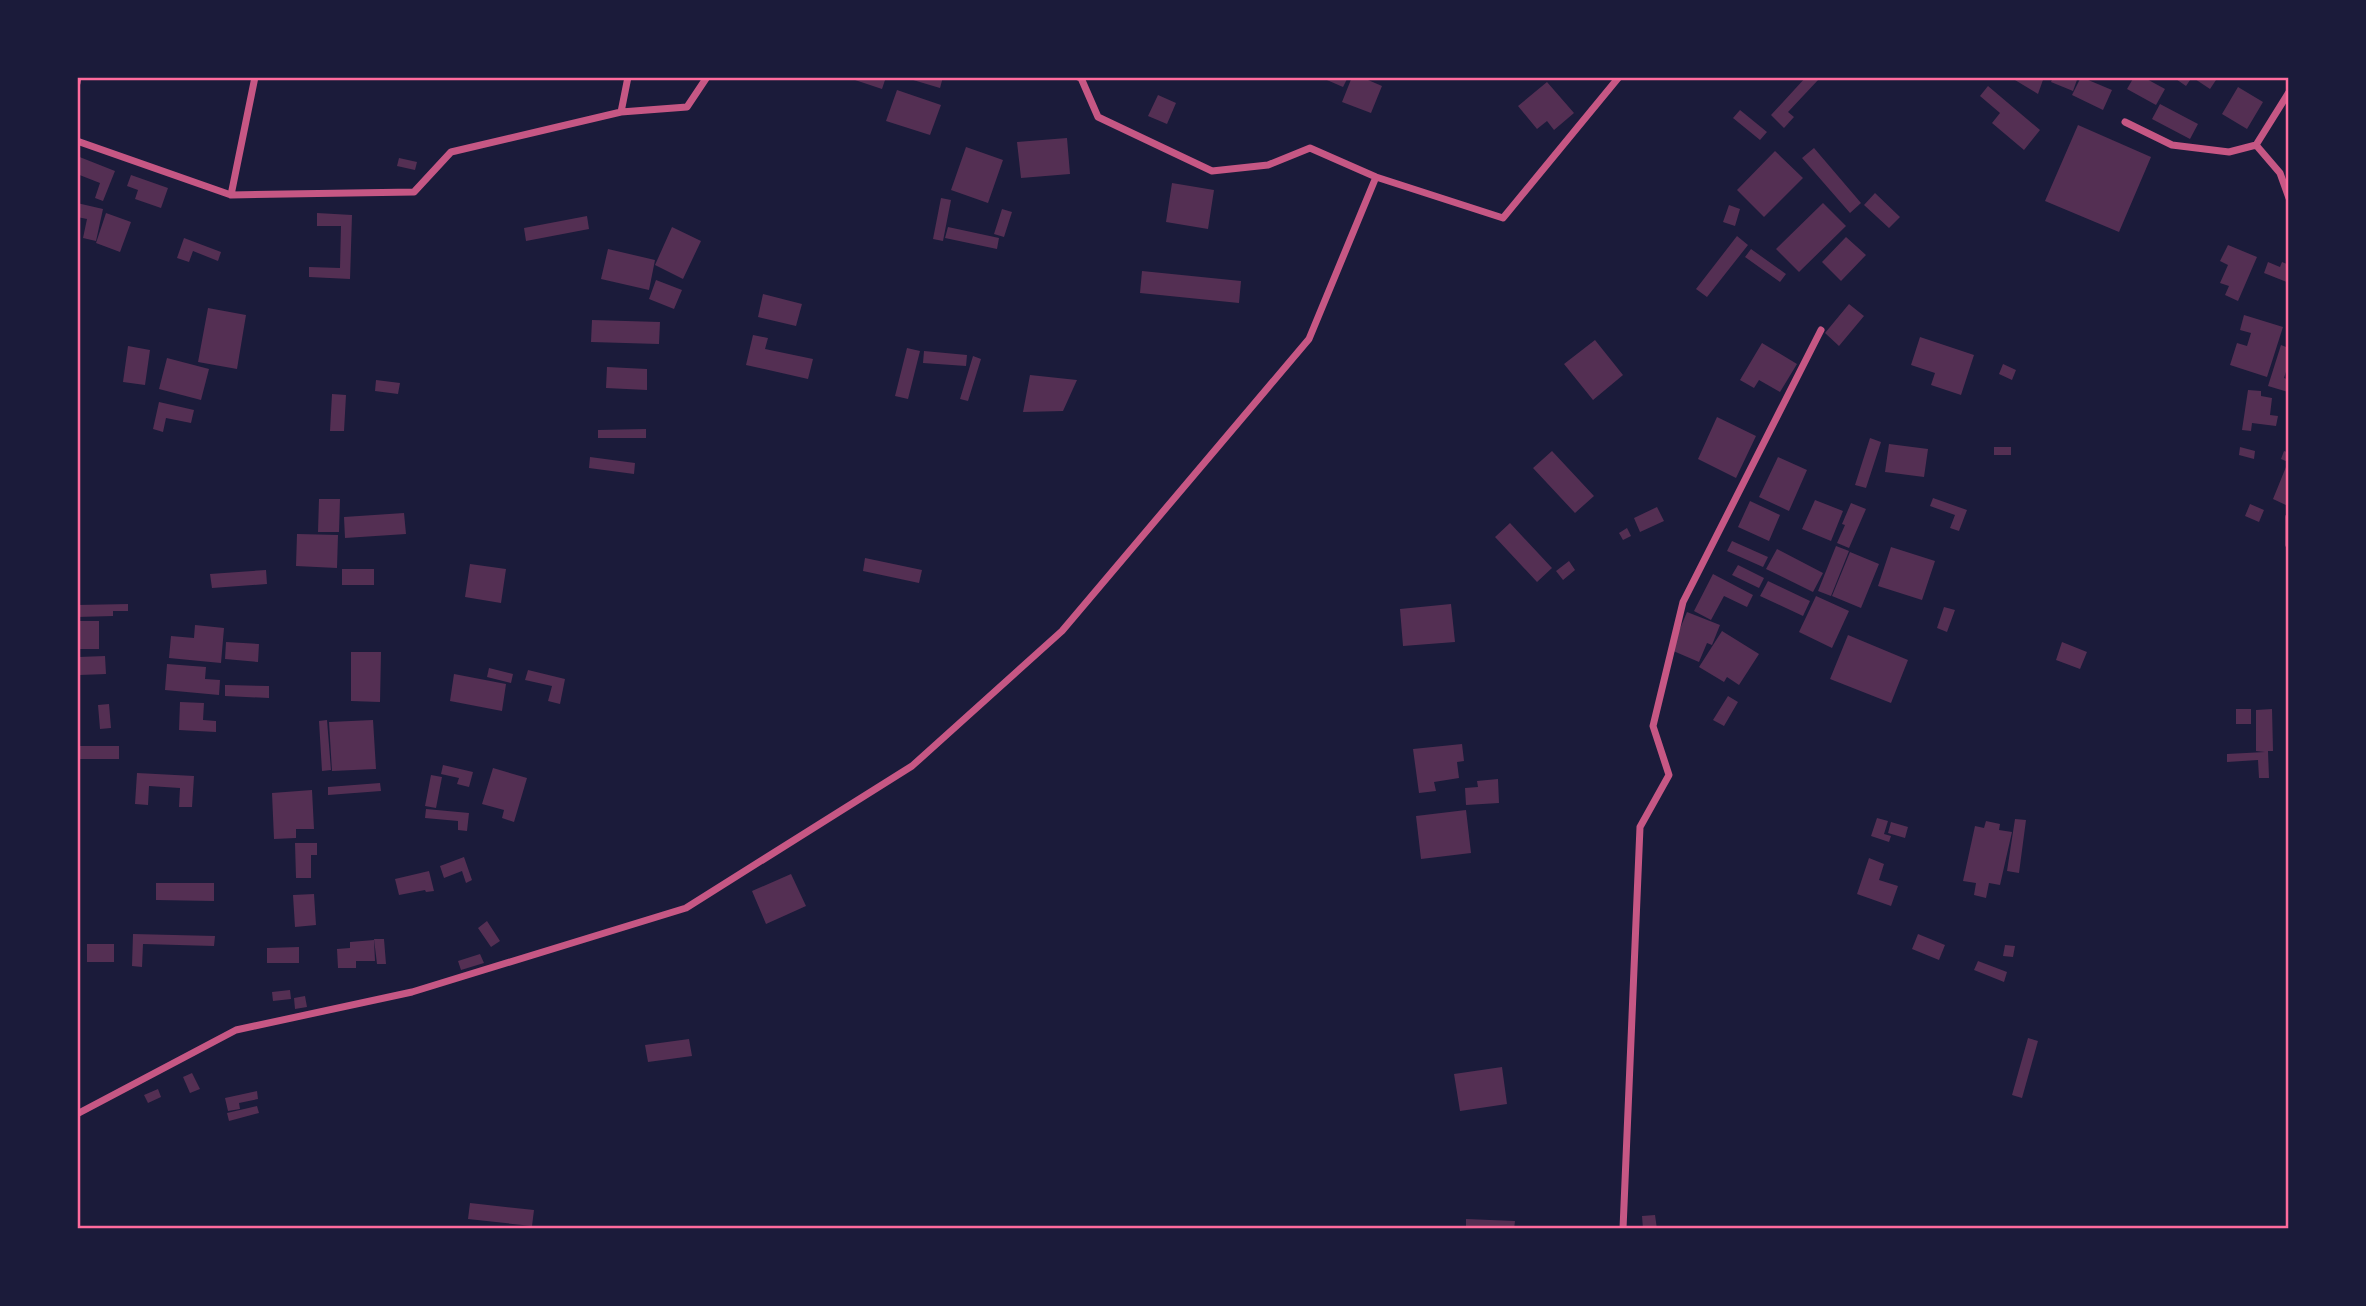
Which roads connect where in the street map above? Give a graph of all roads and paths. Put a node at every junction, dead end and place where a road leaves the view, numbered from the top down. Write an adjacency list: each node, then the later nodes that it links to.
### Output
1 (78, 77): 7 (street)
2 (255, 77): 16 (street)
3 (628, 77): 9 (street)
4 (707, 77): 9 (street)
5 (1078, 77): 15 (street)
6 (1619, 77): 15 (street)
7 (77, 83)
8 (2289, 92): 12 (street)
9 (621, 112): 16 (street)
10 (2125, 122): 12 (street)
11 (77, 141): 16 (street)
12 (2256, 145): 14 (street)
13 (2289, 169): 14 (street)
14 (2280, 173): 17 (street)
15 (1376, 177): 21 (street)
16 (231, 195)
17 (2289, 198)
18 (1821, 330): 22 (street)
19 (2289, 517): 20 (street)
20 (2289, 545)
21 (77, 1114)
22 (1623, 1229)

